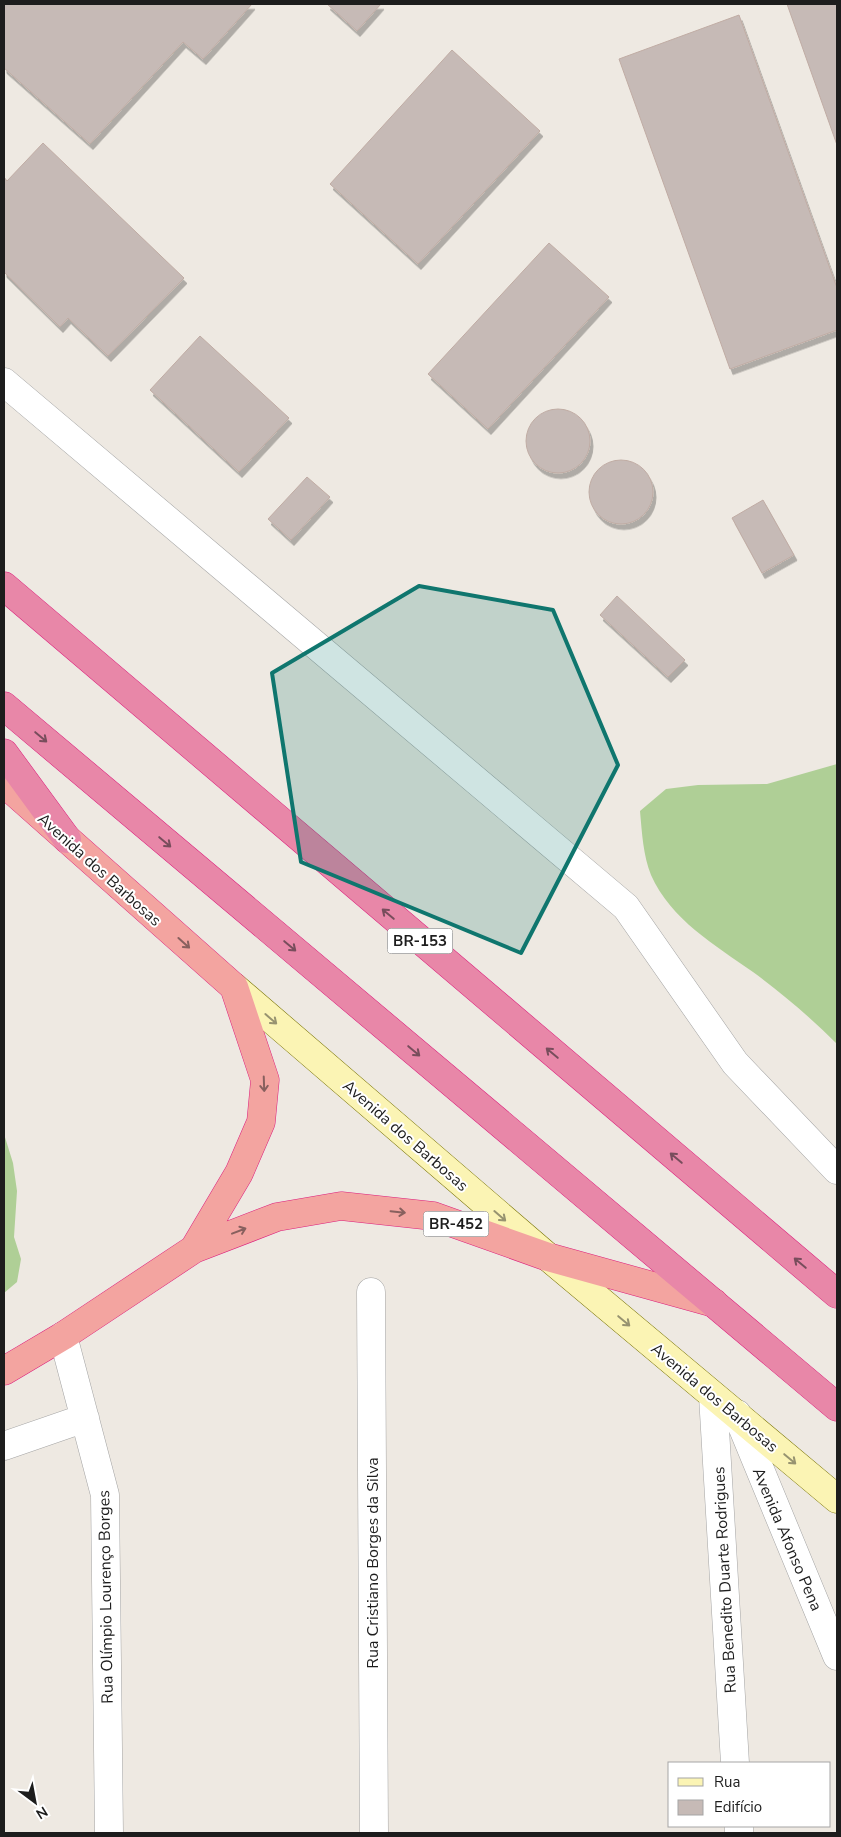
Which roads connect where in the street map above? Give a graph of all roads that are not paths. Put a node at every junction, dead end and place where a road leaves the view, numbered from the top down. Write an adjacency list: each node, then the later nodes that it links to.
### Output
1 (4, 382): 8 (street)
2 (4, 586): 12 (highway, BR-153, one-way to 2)
3 (4, 706): 13 (highway, one-way to 13)
4 (4, 753): 6 (highway)
5 (4, 783): 6 (highway, Avenida dos Barbosas)
6 (67, 840): 7 (highway, Avenida dos Barbosas, one-way to 7)
7 (234, 987): 9 (highway, BR-452, one-way to 9); 10 (main road, Avenida dos Barbosas, one-way to 10)
8 (837, 1170)
9 (194, 1249): 10 (highway, BR-452, one-way to 10); 14 (highway, BR-452)
10 (548, 1257): 13 (highway, BR-452); 16 (main road, Avenida dos Barbosas, one-way to 16)
11 (371, 1292): 25 (street, Rua Cristiano Borges da Silva)
12 (837, 1294)
13 (714, 1303): 17 (highway)
14 (63, 1336): 15 (highway, BR-452); 19 (street, Rua Olímpio Lourenço Borges)
15 (4, 1371)
16 (713, 1396): 18 (main road, Avenida dos Barbosas); 23 (street, Rua Benedito Duarte Rodrigues)
17 (837, 1407)
18 (736, 1414): 21 (main road, Avenida dos Barbosas, one-way to 21); 22 (street, Avenida Afonso Pena)
19 (85, 1418): 20 (street); 24 (street, Rua Olímpio Lourenço Borges)
20 (4, 1446)
21 (837, 1499)
22 (834, 1642)
23 (735, 1762)
24 (109, 1833)
25 (374, 1833)

